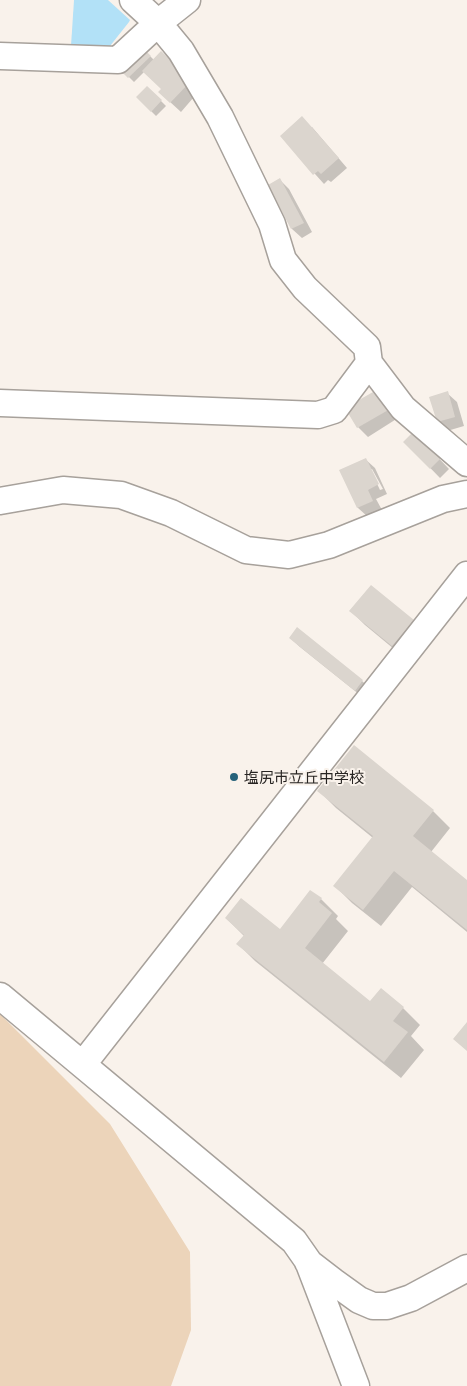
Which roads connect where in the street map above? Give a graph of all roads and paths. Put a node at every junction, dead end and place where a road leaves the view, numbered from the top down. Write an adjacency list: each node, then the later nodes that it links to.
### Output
1 (133, 0): 3 (street)
2 (187, 0): 3 (street)
3 (158, 23): 4 (street); 5 (street)
4 (0, 56)
5 (369, 363): 6 (street); 7 (street)
6 (0, 403)
7 (467, 463)
8 (467, 494): 9 (street)
9 (0, 501)
10 (467, 575): 12 (street)
11 (0, 996): 12 (street)
12 (83, 1064): 13 (street)
13 (308, 1261): 14 (street); 15 (street)
14 (467, 1268)
15 (356, 1386)

